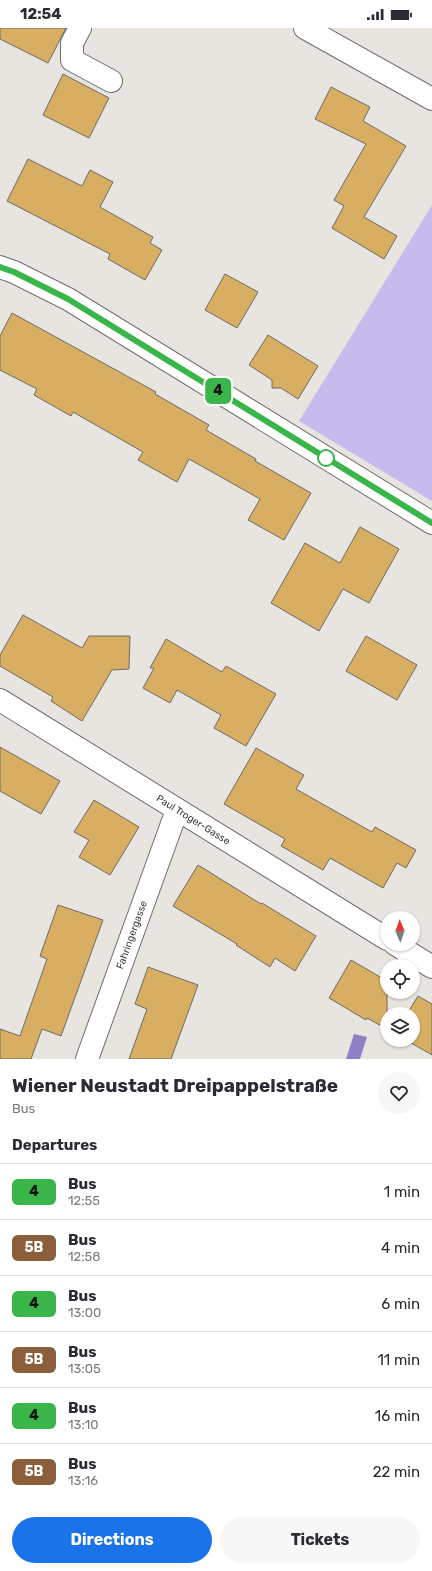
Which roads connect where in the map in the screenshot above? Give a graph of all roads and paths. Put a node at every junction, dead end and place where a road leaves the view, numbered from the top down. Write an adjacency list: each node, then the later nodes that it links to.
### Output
1 (80, 28): 3 (street)
2 (305, 28): 4 (street)
3 (111, 81)
4 (432, 99)
5 (0, 267): 6 (street)
6 (432, 523)
7 (0, 700): 8 (street, Paul Troger-Gasse)
8 (177, 810): 9 (street, Paul Troger-Gasse); 12 (street, Fahringergasse)
9 (380, 935)
10 (406, 951): 11 (street)
11 (432, 967)
12 (87, 1059)

